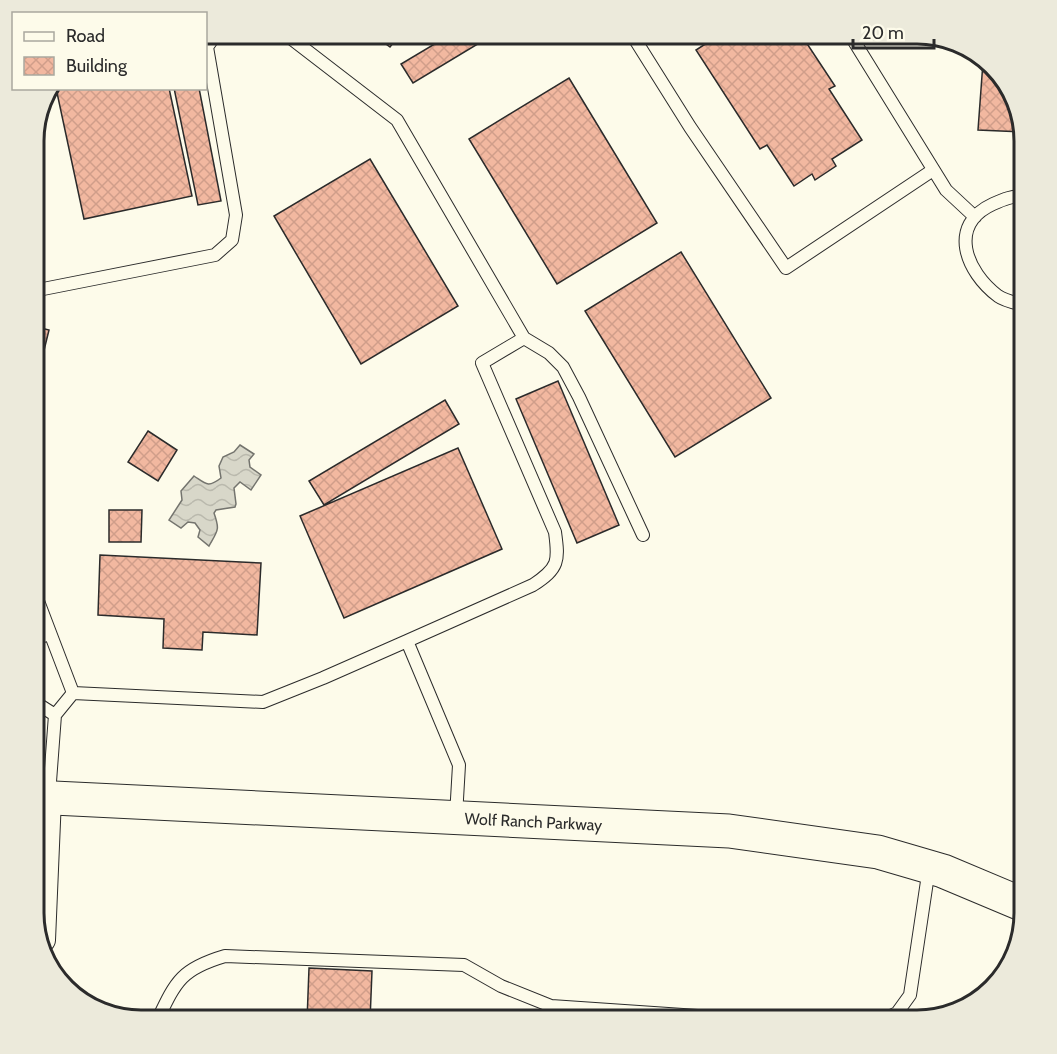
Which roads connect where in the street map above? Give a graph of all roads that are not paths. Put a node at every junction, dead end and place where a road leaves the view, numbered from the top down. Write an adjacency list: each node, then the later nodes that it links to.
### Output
1 (298, 44): 10 (lane)
2 (638, 44): 5 (lane)
3 (856, 44): 5 (lane)
4 (207, 47): 8 (lane)
5 (933, 170): 7 (lane)
6 (1014, 196): 7 (lane)
7 (975, 217): 9 (lane)
8 (44, 289)
9 (1014, 302)
10 (525, 338): 11 (lane); 15 (lane)
11 (643, 535)
12 (44, 618): 13 (lane)
13 (50, 634): 14 (lane); 16 (lane)
14 (44, 636)
15 (407, 641): 16 (lane); 21 (lane)
16 (73, 693): 18 (lane)
17 (44, 708): 18 (lane)
18 (55, 715): 19 (lane)
19 (44, 779)
20 (44, 797): 21 (street, Wolf Ranch Parkway)
21 (456, 818): 22 (street, Wolf Ranch Parkway)
22 (929, 867): 23 (street, Wolf Ranch Parkway); 26 (lane)
23 (1014, 901)
24 (162, 1010): 25 (lane)
25 (610, 1010)
26 (899, 1010)

